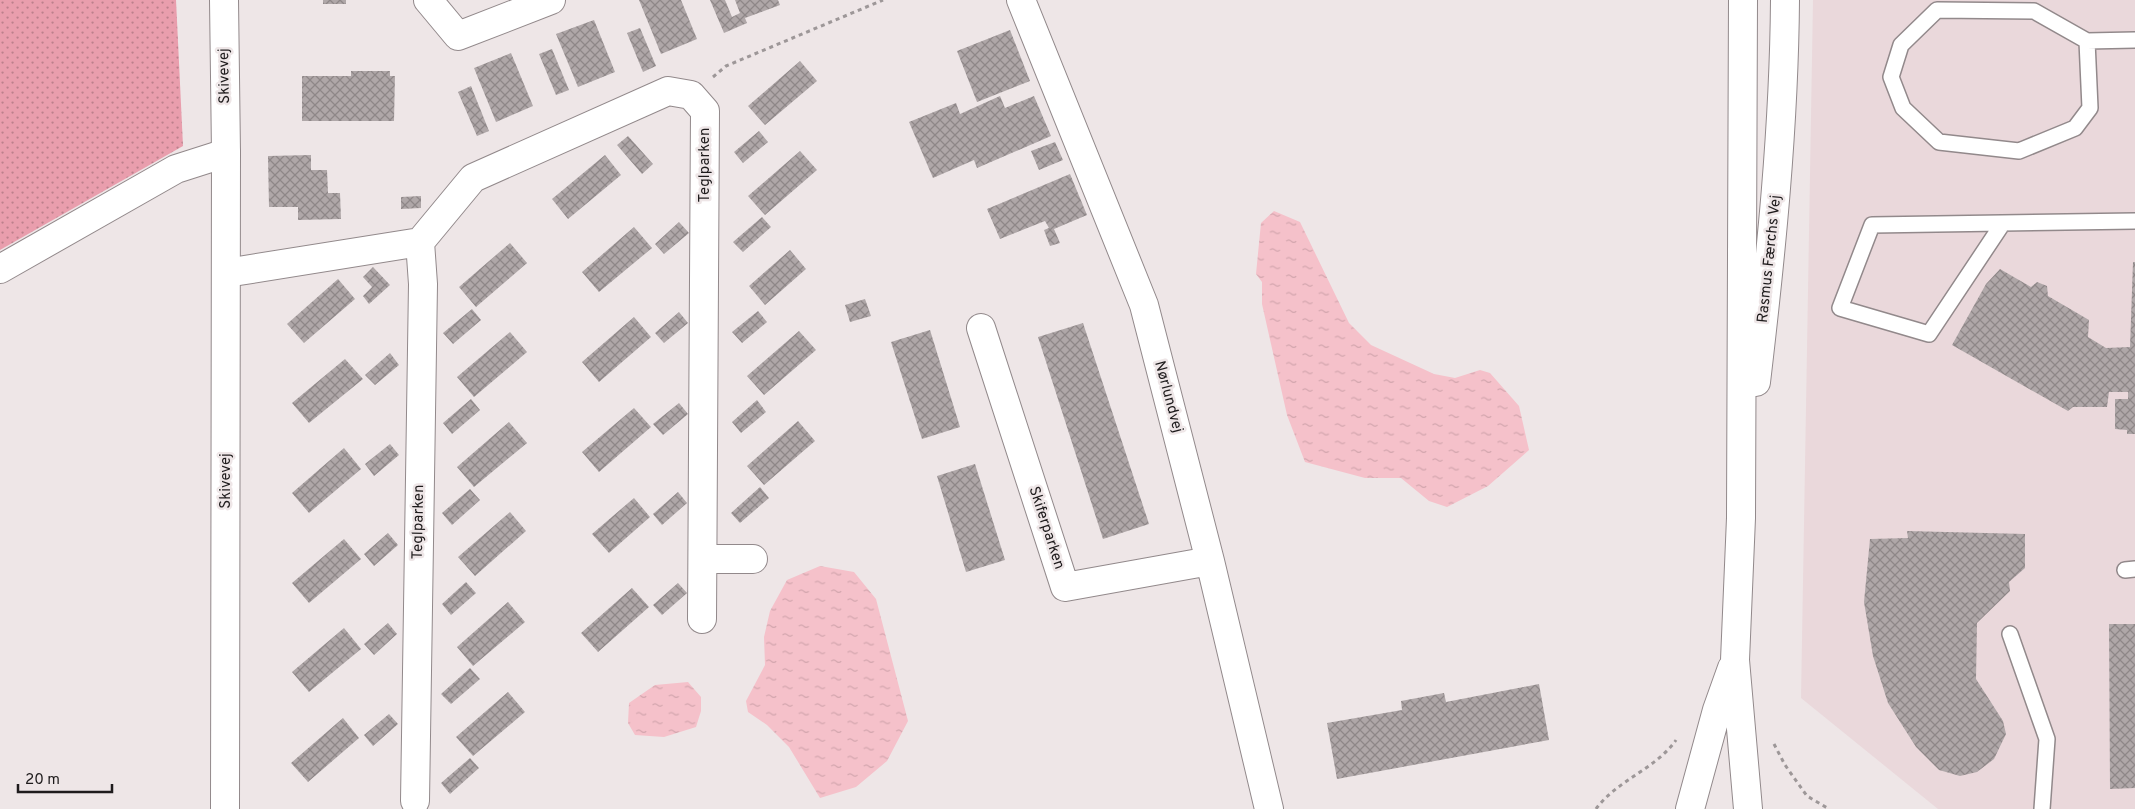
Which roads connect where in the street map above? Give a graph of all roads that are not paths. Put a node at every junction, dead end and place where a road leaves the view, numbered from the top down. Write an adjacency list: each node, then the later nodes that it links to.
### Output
1 (224, 0): 9 (street, Skivevej)
2 (428, 0): 3 (street)
3 (551, 0)
4 (1021, 0): 19 (street, Nørlundvej)
5 (1743, 0): 16 (street, Rasmus Færchs Vej)
6 (1786, 0): 16 (street, Rasmus Færchs Vej)
7 (2135, 40): 8 (lane)
8 (2087, 41): 8 (lane)
9 (226, 153): 13 (street); 14 (street, Skivevej)
10 (2135, 221): 11 (lane)
11 (2003, 223): 11 (lane)
12 (420, 242): 14 (street); 18 (street, Teglparken); 23 (street, Teglparken)
13 (0, 269)
14 (226, 273): 24 (street, Skivevej)
15 (981, 328): 19 (street, Skiferparken)
16 (1741, 518): 22 (street, Rasmus Færchs Vej)
17 (753, 559): 18 (street)
18 (702, 560): 20 (street, Teglparken)
19 (1210, 561): 25 (street, Nørlundvej)
20 (702, 619)
21 (2010, 634): 28 (lane)
22 (1735, 660): 26 (street, Rasmus Færchs Vej); 27 (street, Rasmus Færchs Vej)
23 (415, 801)
24 (225, 809)
25 (1269, 809)
26 (1690, 809)
27 (1748, 809)
28 (2042, 809)

